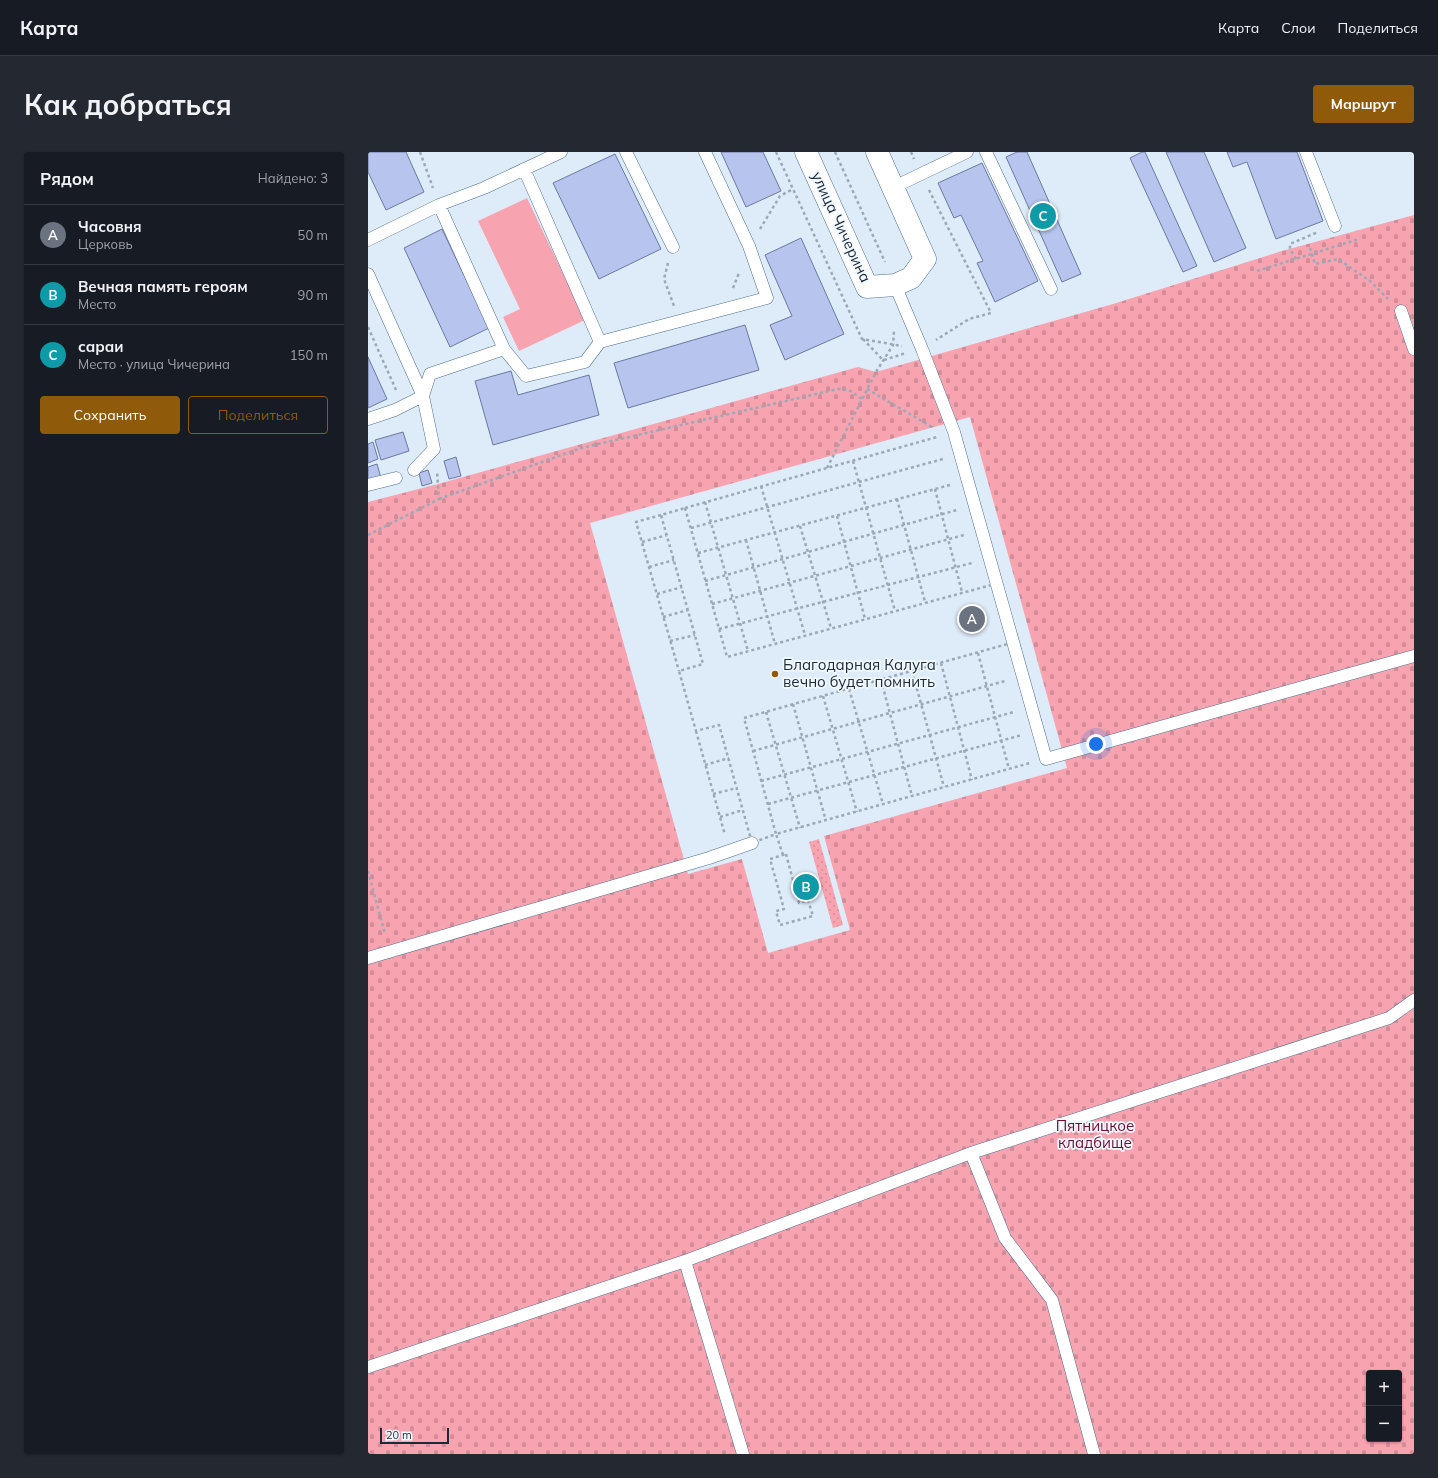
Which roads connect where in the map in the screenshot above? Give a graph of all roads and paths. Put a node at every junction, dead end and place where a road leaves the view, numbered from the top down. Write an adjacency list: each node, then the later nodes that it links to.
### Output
1 (420, 152): 15 (path)
2 (561, 152): 12 (lane)
3 (626, 152): 19 (lane)
4 (705, 152): 28 (lane)
5 (806, 152): 25 (street, улица Чичерина)
6 (835, 152): 25 (path)
7 (878, 152): 14 (street, улица Чичерина)
8 (911, 152): 13 (path)
9 (967, 152): 13 (lane)
10 (986, 152): 26 (lane)
11 (1306, 152): 16 (lane)
12 (524, 170): 15 (lane); 31 (lane)
13 (921, 173): 14 (lane); 32 (path)
14 (894, 187): 25 (street, улица Чичерина)
15 (440, 205): 18 (lane); 33 (lane)
16 (1335, 226): 22 (path)
17 (1359, 239): 21 (path)
18 (368, 240)
19 (673, 247): 28 (path)
20 (1310, 248): 21 (path)
21 (1312, 254): 22 (path); 27 (path)
22 (1296, 259): 23 (path)
23 (1257, 271)
24 (368, 274): 36 (lane)
25 (895, 285): 32 (lane)
26 (1051, 289)
27 (1401, 311): 34 (lane)
28 (679, 321): 31 (lane)
29 (368, 327): 38 (path)
30 (862, 339): 35 (path)
31 (600, 342): 33 (lane)
32 (922, 348): 40 (lane)
33 (504, 349): 36 (lane)
34 (1414, 349)
35 (867, 389): 37 (path); 40 (path)
36 (423, 396): 38 (lane); 41 (lane)
37 (862, 399): 44 (path); 52 (path)
38 (401, 407): 39 (lane)
39 (368, 419)
40 (950, 433): 42 (lane); 43 (path)
41 (434, 449): 45 (lane); 52 (path)
42 (960, 454): 47 (lane); 48 (path)
43 (853, 461): 44 (path); 48 (path)
44 (827, 468): 50 (path)
45 (414, 470)
46 (396, 478): 49 (lane)
47 (967, 480): 51 (path); 55 (lane)
48 (859, 482): 56 (path); 58 (path)
49 (368, 485)
50 (761, 486): 54 (path); 56 (path)
51 (935, 489): 53 (path); 60 (path)
52 (439, 499): 69 (path)
53 (897, 499): 58 (path); 63 (path)
54 (705, 502): 57 (path); 62 (path)
55 (974, 506): 60 (path); 66 (lane)
56 (767, 507): 62 (path); 67 (path)
57 (685, 508): 59 (path); 65 (path)
58 (866, 508): 61 (path); 68 (path)
59 (661, 515): 70 (path); 73 (path)
60 (942, 515): 63 (path); 71 (path)
61 (837, 516): 64 (path); 74 (path)
62 (711, 523): 65 (path); 75 (path)
63 (904, 525): 68 (path); 76 (path)
64 (800, 526): 67 (path); 77 (path)
65 (691, 528): 78 (path)
66 (981, 530): 71 (path); 81 (lane)
67 (775, 532): 72 (path); 80 (path)
68 (874, 534): 74 (path); 79 (path)
69 (368, 535)
70 (667, 535): 73 (path); 82 (path)
71 (949, 539): 76 (path); 86 (path)
72 (746, 540): 75 (path); 85 (path)
73 (642, 542): 84 (path)
74 (844, 542): 77 (path); 83 (path)
75 (718, 548): 78 (path); 87 (path)
76 (911, 549): 79 (path); 89 (path)
77 (808, 552): 80 (path); 88 (path)
78 (698, 553): 90 (path)
79 (880, 558): 83 (path); 92 (path)
80 (783, 559): 85 (path); 91 (path)
81 (989, 559): 86 (path); 121 (lane)
82 (674, 560): 84 (path); 93 (path)
83 (850, 566): 88 (path); 96 (path)
84 (649, 567): 97 (path)
85 (754, 567): 87 (path); 94 (path)
86 (956, 567): 89 (path); 95 (path)
87 (726, 575): 90 (path); 98 (path)
88 (815, 576): 91 (path); 99 (path)
89 (918, 577): 92 (path); 100 (path)
90 (705, 581): 101 (path)
91 (790, 582): 94 (path); 102 (path)
92 (888, 585): 96 (path); 104 (path)
93 (682, 587): 97 (path); 103 (path)
94 (760, 590): 98 (path); 105 (path)
95 (962, 592): 100 (path); 116 (path)
96 (858, 593): 99 (path); 107 (path)
97 (657, 594): 106 (path)
98 (733, 598): 101 (path); 108 (path)
99 (823, 602): 102 (path); 109 (path)
100 (925, 602): 104 (path)
101 (712, 604): 110 (path)
102 (797, 608): 105 (path); 112 (path)
103 (688, 610): 106 (path); 111 (path)
104 (895, 611): 107 (path)
105 (768, 616): 108 (path); 114 (path)
106 (663, 617): 113 (path)
107 (865, 619): 109 (path)
108 (740, 623): 110 (path); 115 (path)
109 (831, 628): 112 (path)
110 (719, 629): 115 (path)
111 (695, 635): 113 (path); 119 (path)
112 (806, 636): 114 (path)
113 (670, 641): 119 (path)
114 (776, 644): 115 (path)
115 (748, 651)
116 (978, 653): 118 (path); 123 (path)
117 (1414, 656): 149 (lane)
118 (941, 663): 120 (path); 126 (path)
119 (679, 671): 137 (path)
120 (912, 671): 122 (path); 128 (path)
121 (1022, 676): 123 (path); 129 (lane)
122 (881, 680): 124 (path); 131 (path)
123 (987, 686): 126 (path); 132 (path)
124 (849, 689): 125 (path); 133 (path)
125 (823, 696): 127 (path); 135 (path)
126 (950, 696): 128 (path); 134 (path)
127 (793, 704): 130 (path); 139 (path)
128 (921, 705): 131 (path); 138 (path)
129 (1031, 708): 132 (path); 136 (lane)
130 (766, 712): 142 (path); 144 (path)
131 (890, 713): 133 (path); 141 (path)
132 (995, 717): 134 (path); 140 (path)
133 (858, 722): 135 (path); 145 (path)
134 (958, 728): 138 (path); 143 (path)
135 (833, 729): 139 (path); 148 (path)
136 (1038, 730): 140 (path); 149 (lane)
137 (696, 731): 146 (path); 150 (path)
138 (930, 735): 141 (path); 147 (path)
139 (802, 738): 142 (path); 152 (path)
140 (1002, 740): 143 (path); 153 (path)
141 (898, 744): 145 (path); 151 (path)
142 (776, 745): 144 (path); 154 (path)
143 (964, 750): 147 (path); 156 (path)
144 (753, 751): 157 (path)
145 (868, 752): 148 (path); 155 (path)
146 (729, 758): 150 (path); 160 (path)
147 (936, 758): 151 (path); 159 (path)
148 (842, 759): 152 (path); 158 (path)
149 (1046, 759): 153 (path)
150 (705, 765): 162 (path)
151 (904, 767): 155 (path); 163 (path)
152 (811, 768): 154 (path); 161 (path)
153 (1009, 769): 156 (path)
154 (784, 774): 157 (path); 164 (path)
155 (874, 775): 158 (path); 166 (path)
156 (972, 780): 159 (path)
157 (762, 781): 165 (path)
158 (849, 782): 161 (path); 168 (path)
159 (944, 787): 163 (path)
160 (737, 788): 162 (path); 167 (path)
161 (817, 790): 164 (path); 170 (path)
162 (713, 794): 169 (path)
163 (912, 796): 166 (path)
164 (791, 798): 165 (path); 171 (path)
165 (768, 804): 172 (path)
166 (883, 804): 168 (path)
167 (743, 810): 169 (path); 173 (path)
168 (857, 812): 170 (path)
169 (720, 817): 174 (path)
170 (826, 821): 171 (path)
171 (800, 828): 172 (path)
172 (776, 834): 173 (path); 175 (path)
173 (752, 843): 174 (lane)
174 (729, 850): 177 (lane)
175 (783, 855): 175 (path)
176 (368, 871): 177 (path)
177 (390, 952): 178 (lane)
178 (368, 958)
179 (1414, 1000): 180 (lane)
180 (971, 1153): 181 (lane); 184 (lane)
181 (686, 1261): 182 (lane); 183 (lane)
182 (368, 1367)
183 (743, 1454)
184 (1094, 1454)

